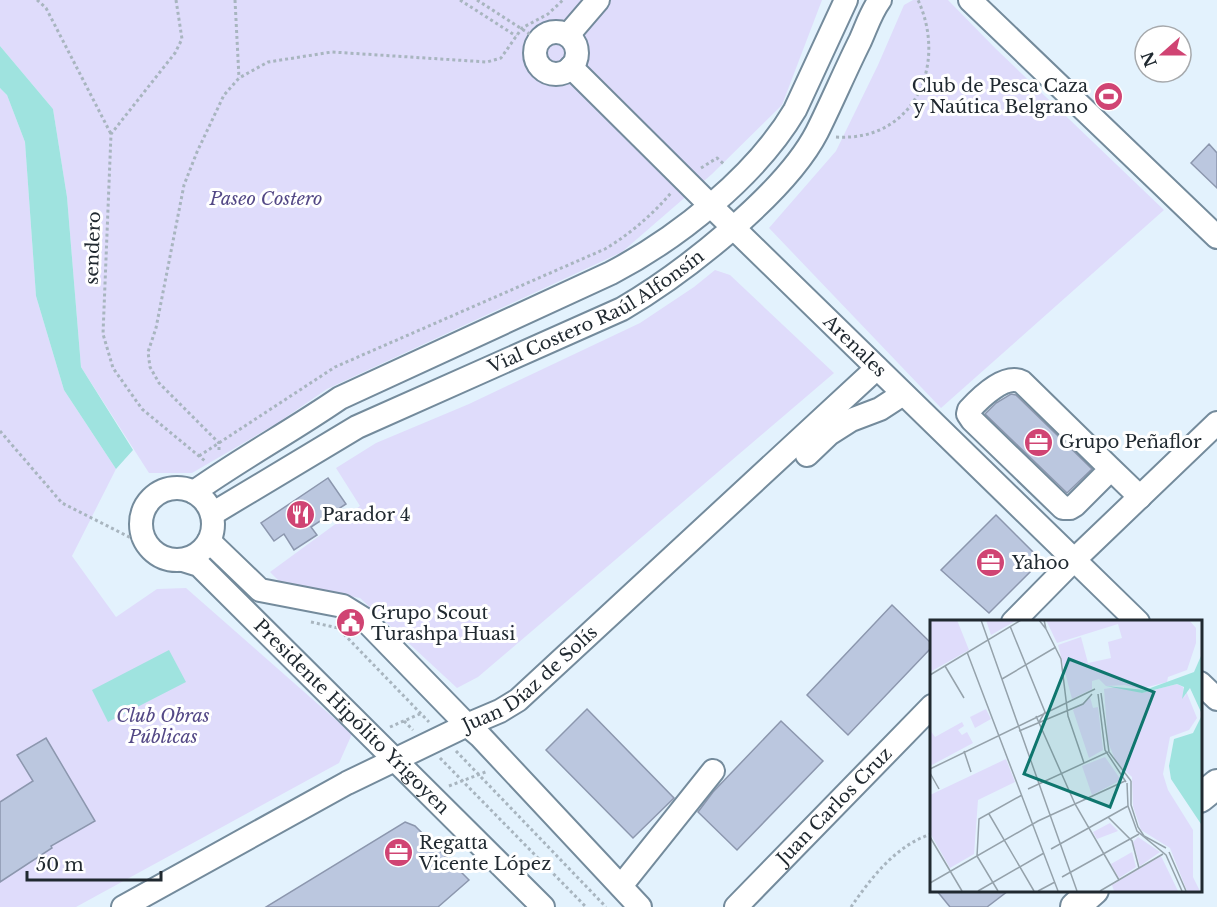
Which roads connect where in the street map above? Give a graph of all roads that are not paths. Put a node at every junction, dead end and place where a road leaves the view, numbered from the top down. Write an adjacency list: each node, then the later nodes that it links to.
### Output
1 (598, 0): 5 (street)
2 (846, 0): 7 (street, Vial Costero Raúl Alfonsín)
3 (880, 0): 8 (street, Vial Costero Raúl Alfonsín)
4 (970, 0): 9 (street)
5 (568, 35): 6 (street); 6 (street)
6 (571, 67): 7 (street, Arenales)
7 (710, 205): 8 (street, Arenales); 16 (street, Vial Costero Raúl Alfonsín)
8 (733, 227): 10 (street, Arenales); 19 (street, Vial Costero Raúl Alfonsín)
9 (1217, 237)
10 (877, 368): 11 (street, Arenales); 29 (street, Juan Díaz de Solís)
11 (903, 394): 14 (street, Arenales); 29 (street, Juan Díaz de Solís)
12 (1217, 423): 17 (street)
13 (981, 429): 14 (street); 15 (street); 18 (street)
14 (960, 449): 20 (street, Arenales)
15 (1111, 469): 17 (street); 18 (street)
16 (194, 492): 19 (street); 22 (street)
17 (1140, 497): 23 (street)
18 (1056, 502): 20 (street)
19 (212, 514): 21 (street)
20 (1036, 523): 23 (street, Arenales)
21 (209, 541): 22 (street); 29 (street, Presidente Hipólito Yrigoyen)
22 (183, 560): 30 (street, Presidente Hipólito Yrigoyen)
23 (1074, 560): 24 (street); 25 (street, Arenales)
24 (1015, 620)
25 (1136, 620)
26 (1202, 685): 27 (street)
27 (1217, 699)
28 (930, 708): 40 (street, Juan Carlos Cruz)
29 (473, 731): 30 (street, Juan Díaz de Solís); 34 (street, Presidente Hipólito Yrigoyen)
30 (398, 765): 36 (street, Juan Díaz de Solís); 37 (street, Juan Díaz de Solís); 38 (street, Presidente Hipólito Yrigoyen)
31 (713, 771): 34 (street)
32 (1217, 784): 33 (main road)
33 (1202, 796)
34 (621, 886): 39 (street, Presidente Hipólito Yrigoyen)
35 (1093, 892): 41 (main road)
36 (123, 907)
37 (150, 907)
38 (543, 907)
39 (640, 907)
40 (736, 907)
41 (1075, 907)

